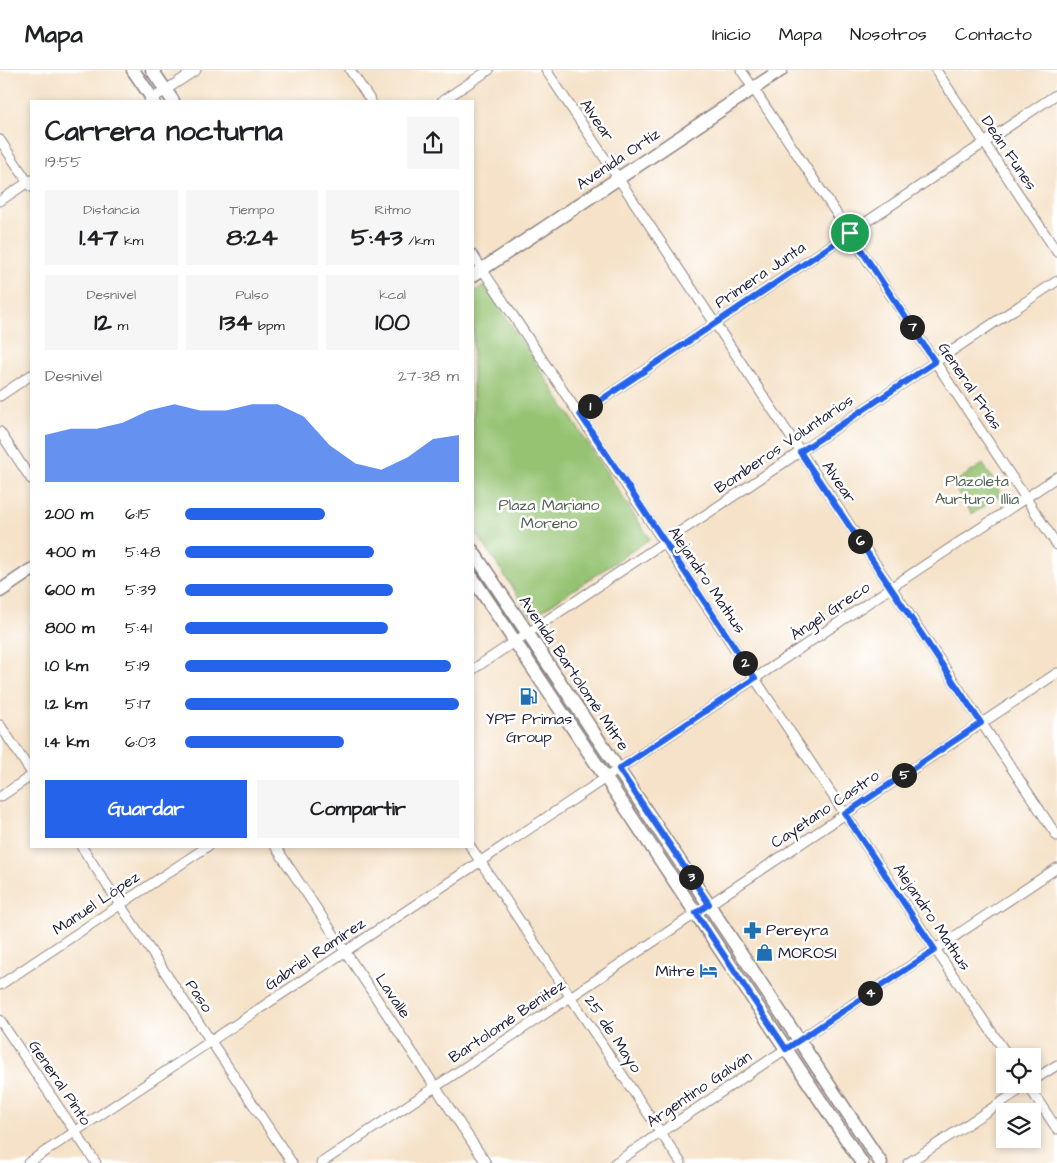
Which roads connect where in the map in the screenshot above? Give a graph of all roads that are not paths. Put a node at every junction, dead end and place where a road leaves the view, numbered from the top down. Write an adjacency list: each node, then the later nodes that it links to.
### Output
1 (133, 70): 13 (main road)
2 (152, 70): 11 (main road)
3 (196, 70): 11 (street)
4 (350, 70): 16 (street)
5 (489, 70): 17 (street)
6 (546, 70): 20 (street, Alvear)
7 (741, 70): 10 (street, General Frías)
8 (781, 70): 10 (main road, Avenida Ortíz)
9 (936, 70): 19 (street, Deán Funes)
10 (753, 88): 20 (main road, Avenida Ortíz); 23 (street, General Frías)
11 (166, 90): 14 (street); 15 (main road)
12 (1057, 94): 19 (street, Primera Junta)
13 (151, 100)
14 (153, 100)
15 (172, 100)
16 (370, 100)
17 (444, 100)
18 (0, 140): 21 (street)
19 (984, 143): 23 (street, Primera Junta); 24 (street, Deán Funes)
20 (618, 178): 25 (main road, Avenida Ortíz); 27 (street, Alvear)
21 (30, 183): 22 (street)
22 (0, 200)
23 (850, 233): 27 (street, Primera Junta); 28 (street, General Frías)
24 (1057, 252)
25 (477, 272): 31 (street, Alejandro Mathus)
26 (1057, 281): 28 (street, Bomberos Voluntarios)
27 (715, 323): 31 (street, Primera Junta); 33 (street, Alvear)
28 (935, 362): 33 (street, Bomberos Voluntarios); 36 (street, General Frías)
29 (30, 376): 30 (street)
30 (0, 396)
31 (580, 414): 37 (street, Alejandro Mathus)
32 (0, 432): 34 (street)
33 (800, 452): 37 (street, Bomberos Voluntarios); 42 (street, Alvear)
34 (30, 477)
35 (1057, 477): 36 (street, Ángel Greco)
36 (1026, 498): 38 (street, General Frías); 42 (street, Ángel Greco)
37 (664, 542): 44 (street, Bomberos Voluntarios); 48 (street, Alejandro Mathus)
38 (1057, 545)
39 (474, 553): 44 (main road, Avenida Bartolomé Mitre)
40 (30, 571): 43 (main road)
41 (474, 580): 45 (main road, Avenida Bartolomé Mitre)
42 (891, 588): 48 (street, Ángel Greco); 49 (street, Alvear)
43 (0, 591)
44 (528, 633): 45 (street); 51 (main road, Avenida Bartolomé Mitre)
45 (516, 642): 46 (street); 54 (main road, Avenida Bartolomé Mitre)
46 (474, 669)
47 (1057, 673): 49 (street, Cayetano Castro)
48 (755, 678): 51 (street, Ángel Greco); 56 (street, Alejandro Mathus)
49 (981, 723): 56 (street, Cayetano Castro); 57 (street, Alvear)
50 (0, 725): 52 (street)
51 (619, 769): 54 (street, Gabriel Ramírez); 64 (main road, Avenida Bartolomé Mitre)
52 (30, 770)
53 (30, 777): 55 (street)
54 (606, 778): 62 (street, Gabriel Ramírez); 66 (main road, Avenida Bartolomé Mitre)
55 (0, 797)
56 (845, 814): 64 (street, Cayetano Castro); 67 (street, Alejandro Mathus)
57 (1057, 836)
58 (82, 848): 65 (street, Paso)
59 (205, 848): 65 (street, Manuel López)
60 (277, 848): 68 (street, Lavalle)
61 (471, 848): 62 (street, 25 de Mayo)
62 (480, 862): 68 (street, Gabriel Ramírez); 70 (street, 25 de Mayo)
63 (1057, 868): 67 (street, Argentino Galván)
64 (709, 904): 66 (street, Bartolomé Benitez); 72 (main road, Avenida Bartolomé Mitre)
65 (120, 905): 69 (street, Manuel López); 73 (street, Paso)
66 (696, 913): 70 (street, Bartolomé Benitez); 75 (main road, Avenida Bartolomé Mitre)
67 (935, 950): 72 (street, Argentino Galván); 74 (street, Alejandro Mathus)
68 (345, 951): 73 (street, Gabriel Ramírez); 78 (street, Lavalle)
69 (0, 985)
70 (570, 997): 78 (street, Bartolomé Benitez); 83 (street, 25 de Mayo)
71 (0, 1020): 82 (street, General Pinto)
72 (800, 1040): 75 (street, Argentino Galván); 92 (main road, Avenida Bartolomé Mitre)
73 (211, 1041): 82 (street, Gabriel Ramírez); 86 (street, Paso)
74 (1002, 1048)
75 (786, 1049): 83 (street, Argentino Galván); 91 (main road, Avenida Bartolomé Mitre)
76 (1057, 1065): 77 (street)
77 (1041, 1075)
78 (436, 1087): 87 (street, Bartolomé Benitez); 88 (street, Lavalle)
79 (1014, 1093): 93 (street)
80 (1034, 1093): 81 (street)
81 (1057, 1129)
82 (75, 1132): 84 (street, Gabriel Ramírez); 85 (street, General Pinto)
83 (660, 1132): 89 (street, Argentino Galván); 90 (street, 25 de Mayo)
84 (28, 1163)
85 (96, 1163)
86 (292, 1163)
87 (321, 1163)
88 (486, 1163)
89 (615, 1163)
90 (681, 1163)
91 (862, 1163)
92 (882, 1163)
93 (908, 1163)

